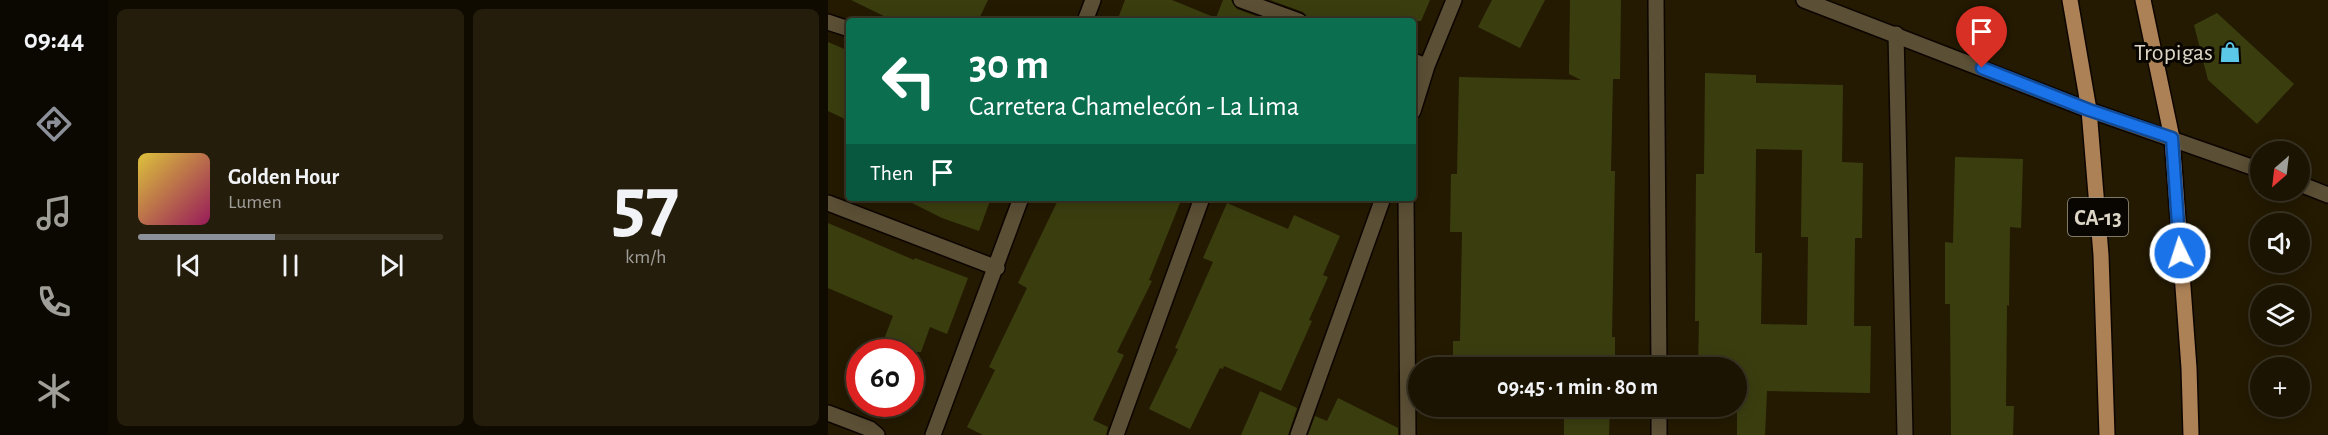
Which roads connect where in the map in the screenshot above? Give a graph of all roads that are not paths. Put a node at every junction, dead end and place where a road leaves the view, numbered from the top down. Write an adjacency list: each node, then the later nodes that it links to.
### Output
1 (1093, 0): 9 (street)
2 (1241, 0): 8 (street)
3 (1454, 0): 13 (street)
4 (1656, 0): 26 (street)
5 (1804, 0): 12 (street)
6 (2070, 0): 15 (main road, CA-13)
7 (2143, 0): 16 (main road)
8 (1267, 16)
9 (1086, 18)
10 (828, 22): 11 (street)
11 (846, 28)
12 (1896, 34): 15 (street); 35 (street)
13 (1420, 63): 14 (street)
14 (1416, 90)
15 (2089, 110): 16 (street); 36 (main road, CA-13)
16 (2172, 138): 17 (street); 37 (main road)
17 (2250, 166)
18 (2310, 188): 19 (street)
19 (2328, 195)
20 (1020, 201): 25 (street)
21 (1201, 201): 31 (street)
22 (1382, 201): 32 (street)
23 (1406, 201): 33 (street)
24 (828, 203): 25 (street)
25 (997, 268): 30 (street)
26 (1659, 357)
27 (828, 413): 29 (street)
28 (1659, 417): 34 (street)
29 (878, 435)
30 (933, 435)
31 (1116, 435)
32 (1298, 435)
33 (1408, 435)
34 (1659, 435)
35 (1905, 435)
36 (2107, 435)
37 (2191, 435)

